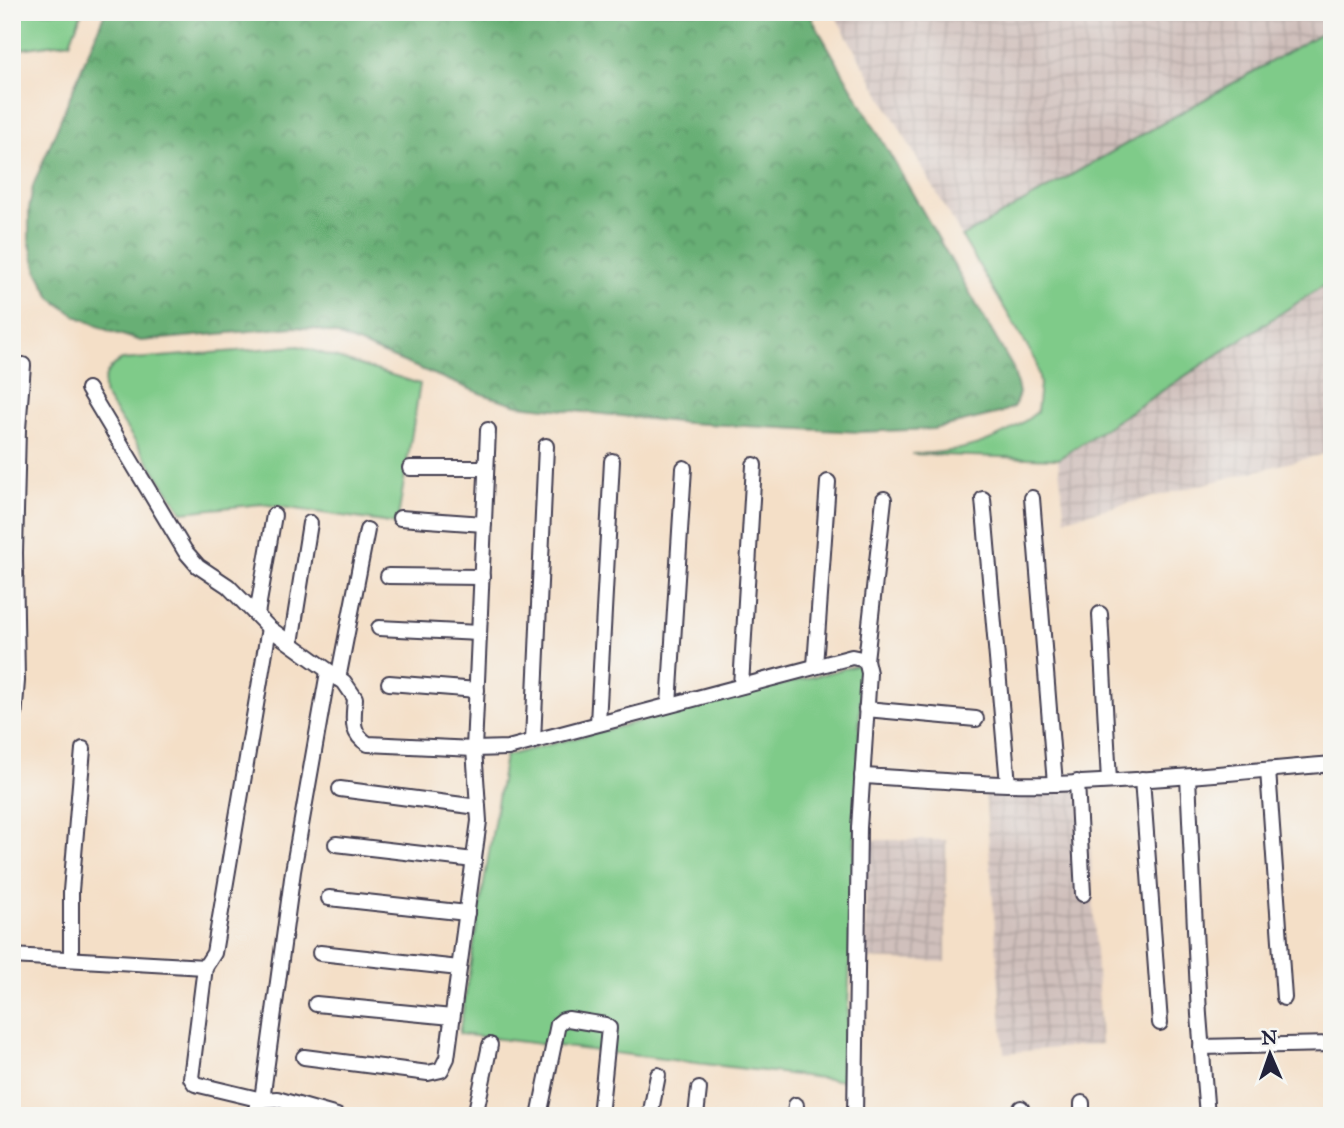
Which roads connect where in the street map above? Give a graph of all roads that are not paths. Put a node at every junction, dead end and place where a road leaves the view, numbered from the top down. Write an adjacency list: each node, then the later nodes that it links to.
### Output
1 (23, 365): 19 (street)
2 (88, 388): 22 (street)
3 (488, 430): 8 (street)
4 (546, 446): 38 (street)
5 (612, 461): 37 (street)
6 (754, 465): 32 (street)
7 (410, 468): 8 (street)
8 (486, 468): 17 (street)
9 (684, 468): 34 (street)
10 (828, 482): 29 (street)
11 (1032, 498): 50 (street)
12 (884, 499): 28 (street)
13 (983, 499): 49 (street)
14 (274, 515): 22 (street)
15 (400, 518): 17 (street)
16 (310, 523): 27 (street)
17 (484, 524): 21 (street)
18 (367, 530): 30 (street)
19 (14, 553): 39 (street)
20 (388, 576): 21 (street)
21 (482, 577): 26 (street)
22 (257, 614): 24 (street)
23 (1100, 614): 47 (street)
24 (269, 628): 27 (street); 61 (street)
25 (379, 628): 26 (street)
26 (480, 633): 33 (street)
27 (291, 643): 30 (street)
28 (866, 660): 29 (street); 35 (street)
29 (815, 666): 32 (street)
30 (333, 676): 41 (street); 73 (street)
31 (389, 683): 33 (street)
32 (741, 686): 34 (street)
33 (477, 691): 41 (street)
34 (669, 705): 37 (street)
35 (866, 709): 36 (street); 44 (street)
36 (976, 719)
37 (598, 723): 38 (street)
38 (533, 741): 41 (street)
39 (12, 743)
40 (83, 749): 60 (street)
41 (474, 749): 52 (street)
42 (1332, 764): 43 (street)
43 (1268, 770): 45 (street); 63 (street)
44 (862, 776): 49 (street); 81 (street)
45 (1188, 777): 46 (street); 69 (street)
46 (1142, 779): 47 (street); 66 (street)
47 (1109, 781): 48 (street)
48 (1077, 782): 50 (street); 55 (street)
49 (1008, 784): 50 (street)
50 (1055, 784)
51 (340, 789): 52 (street)
52 (478, 807): 54 (street)
53 (336, 844): 54 (street)
54 (474, 860): 57 (street)
55 (1083, 894)
56 (329, 898): 57 (street)
57 (467, 913): 62 (street)
58 (320, 953): 62 (street)
59 (12, 956): 60 (street)
60 (71, 959): 61 (street)
61 (205, 967): 73 (street)
62 (459, 968): 65 (street)
63 (1284, 998)
64 (316, 1004): 65 (street)
65 (452, 1017): 70 (street)
66 (1160, 1023)
67 (1332, 1044): 69 (street)
68 (490, 1045): 76 (street)
69 (1201, 1048): 82 (street)
70 (304, 1057)
71 (657, 1075): 79 (street)
72 (699, 1090): 80 (street)
73 (262, 1100): 74 (street); 75 (street)
74 (252, 1116)
75 (337, 1116)
76 (475, 1116)
77 (539, 1116): 78 (street)
78 (600, 1116)
79 (650, 1116)
80 (696, 1116)
81 (855, 1116)
82 (1207, 1116)

